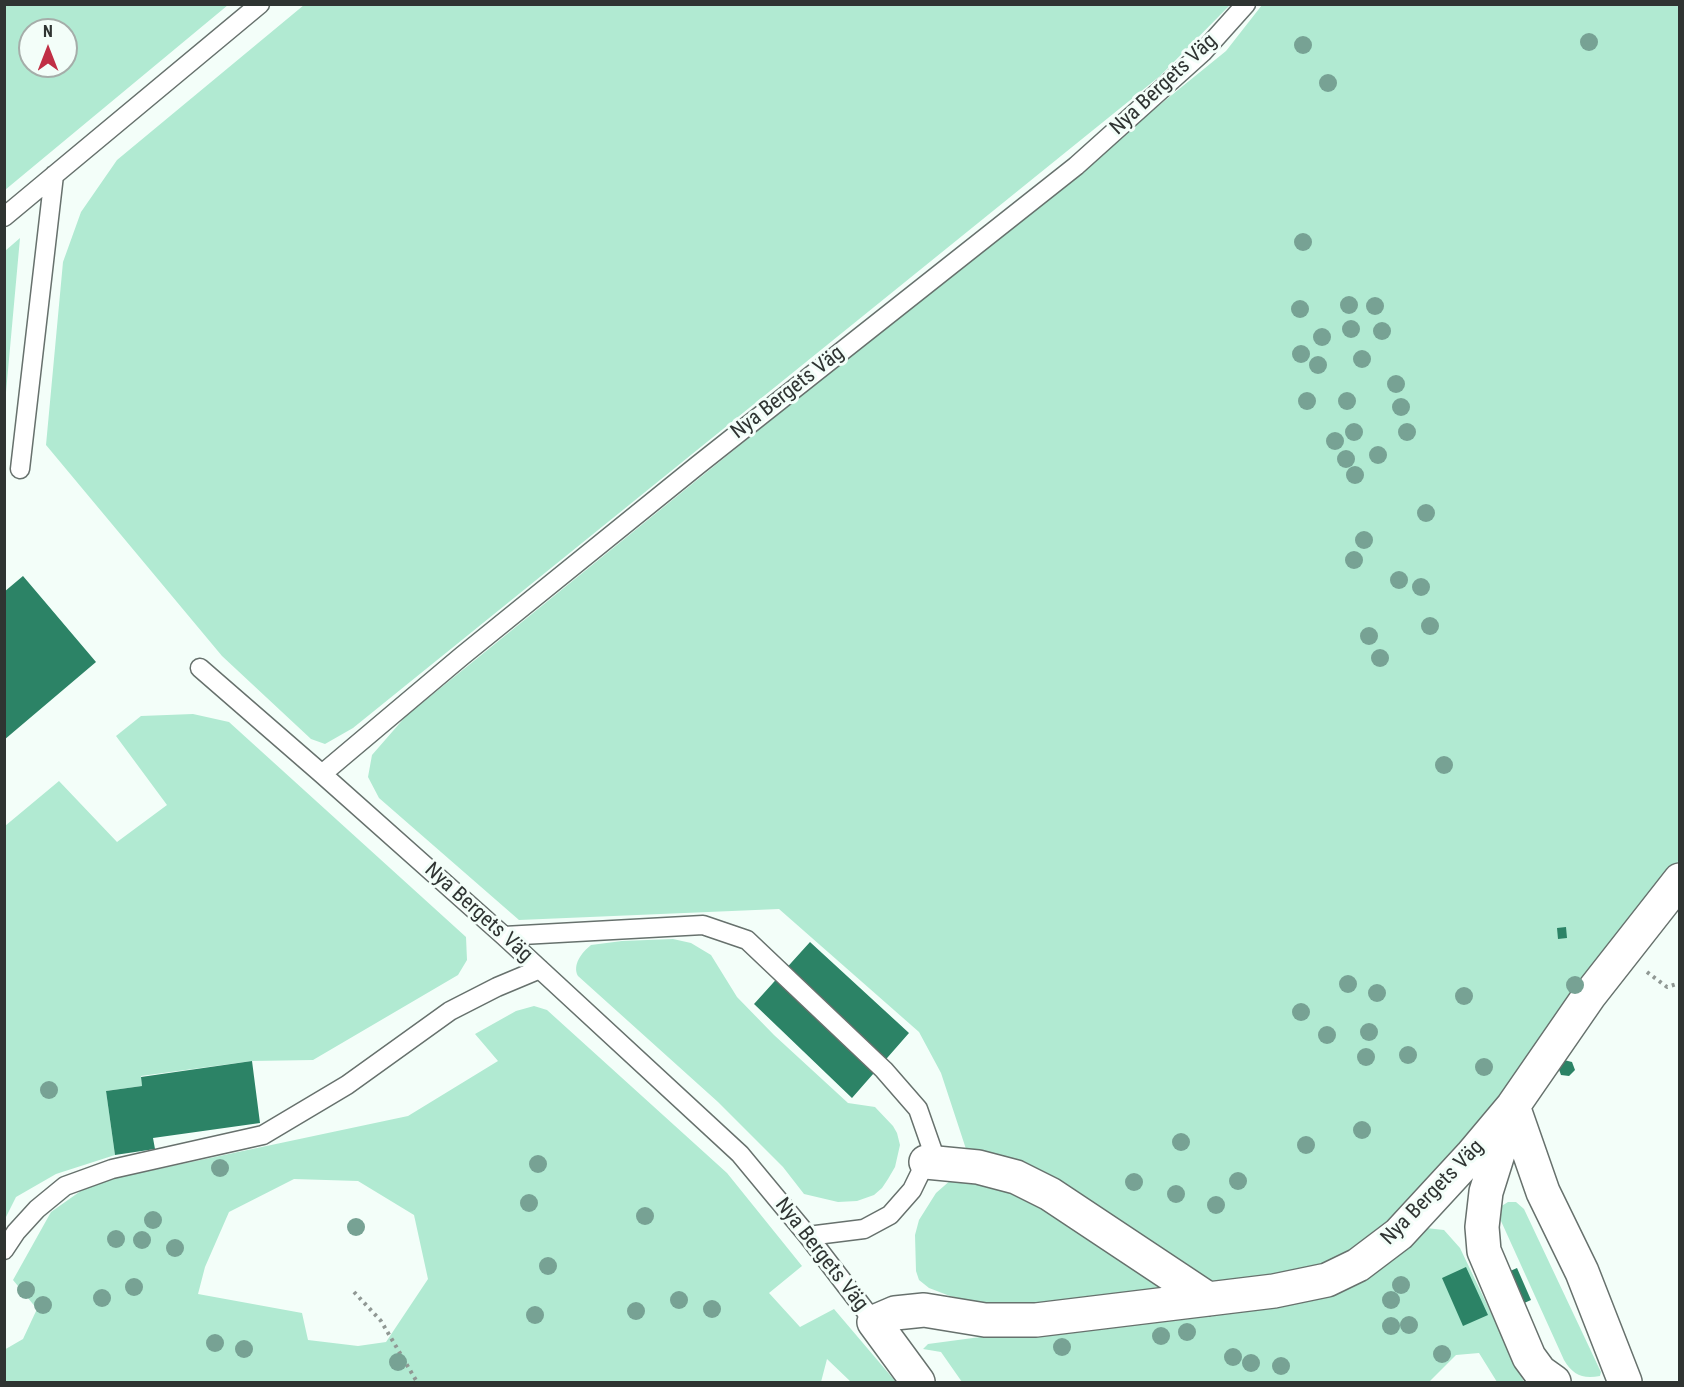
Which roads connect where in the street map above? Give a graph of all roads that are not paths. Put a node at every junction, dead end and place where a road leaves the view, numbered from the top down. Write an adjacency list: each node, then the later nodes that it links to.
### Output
1 (260, 4): 3 (lane)
2 (1246, 4): 7 (lane, Nya Bergets Väg)
3 (54, 175): 4 (lane); 5 (lane)
4 (4, 217)
5 (20, 469)
6 (200, 668): 7 (lane, Nya Bergets Väg)
7 (322, 774): 9 (lane, Nya Bergets Väg)
8 (1680, 880): 11 (street, Nya Bergets Väg)
9 (504, 936): 10 (lane, Nya Bergets Väg); 12 (lane)
10 (540, 969): 13 (lane, Nya Bergets Väg); 14 (lane)
11 (1513, 1106): 15 (street, Nya Bergets Väg); 18 (street); 19 (street)
12 (926, 1162): 13 (lane); 15 (street)
13 (808, 1236): 16 (lane, Nya Bergets Väg)
14 (4, 1250)
15 (1208, 1299): 16 (street, Nya Bergets Väg)
16 (874, 1323): 17 (street)
17 (918, 1383)
18 (1554, 1383)
19 (1625, 1383)

